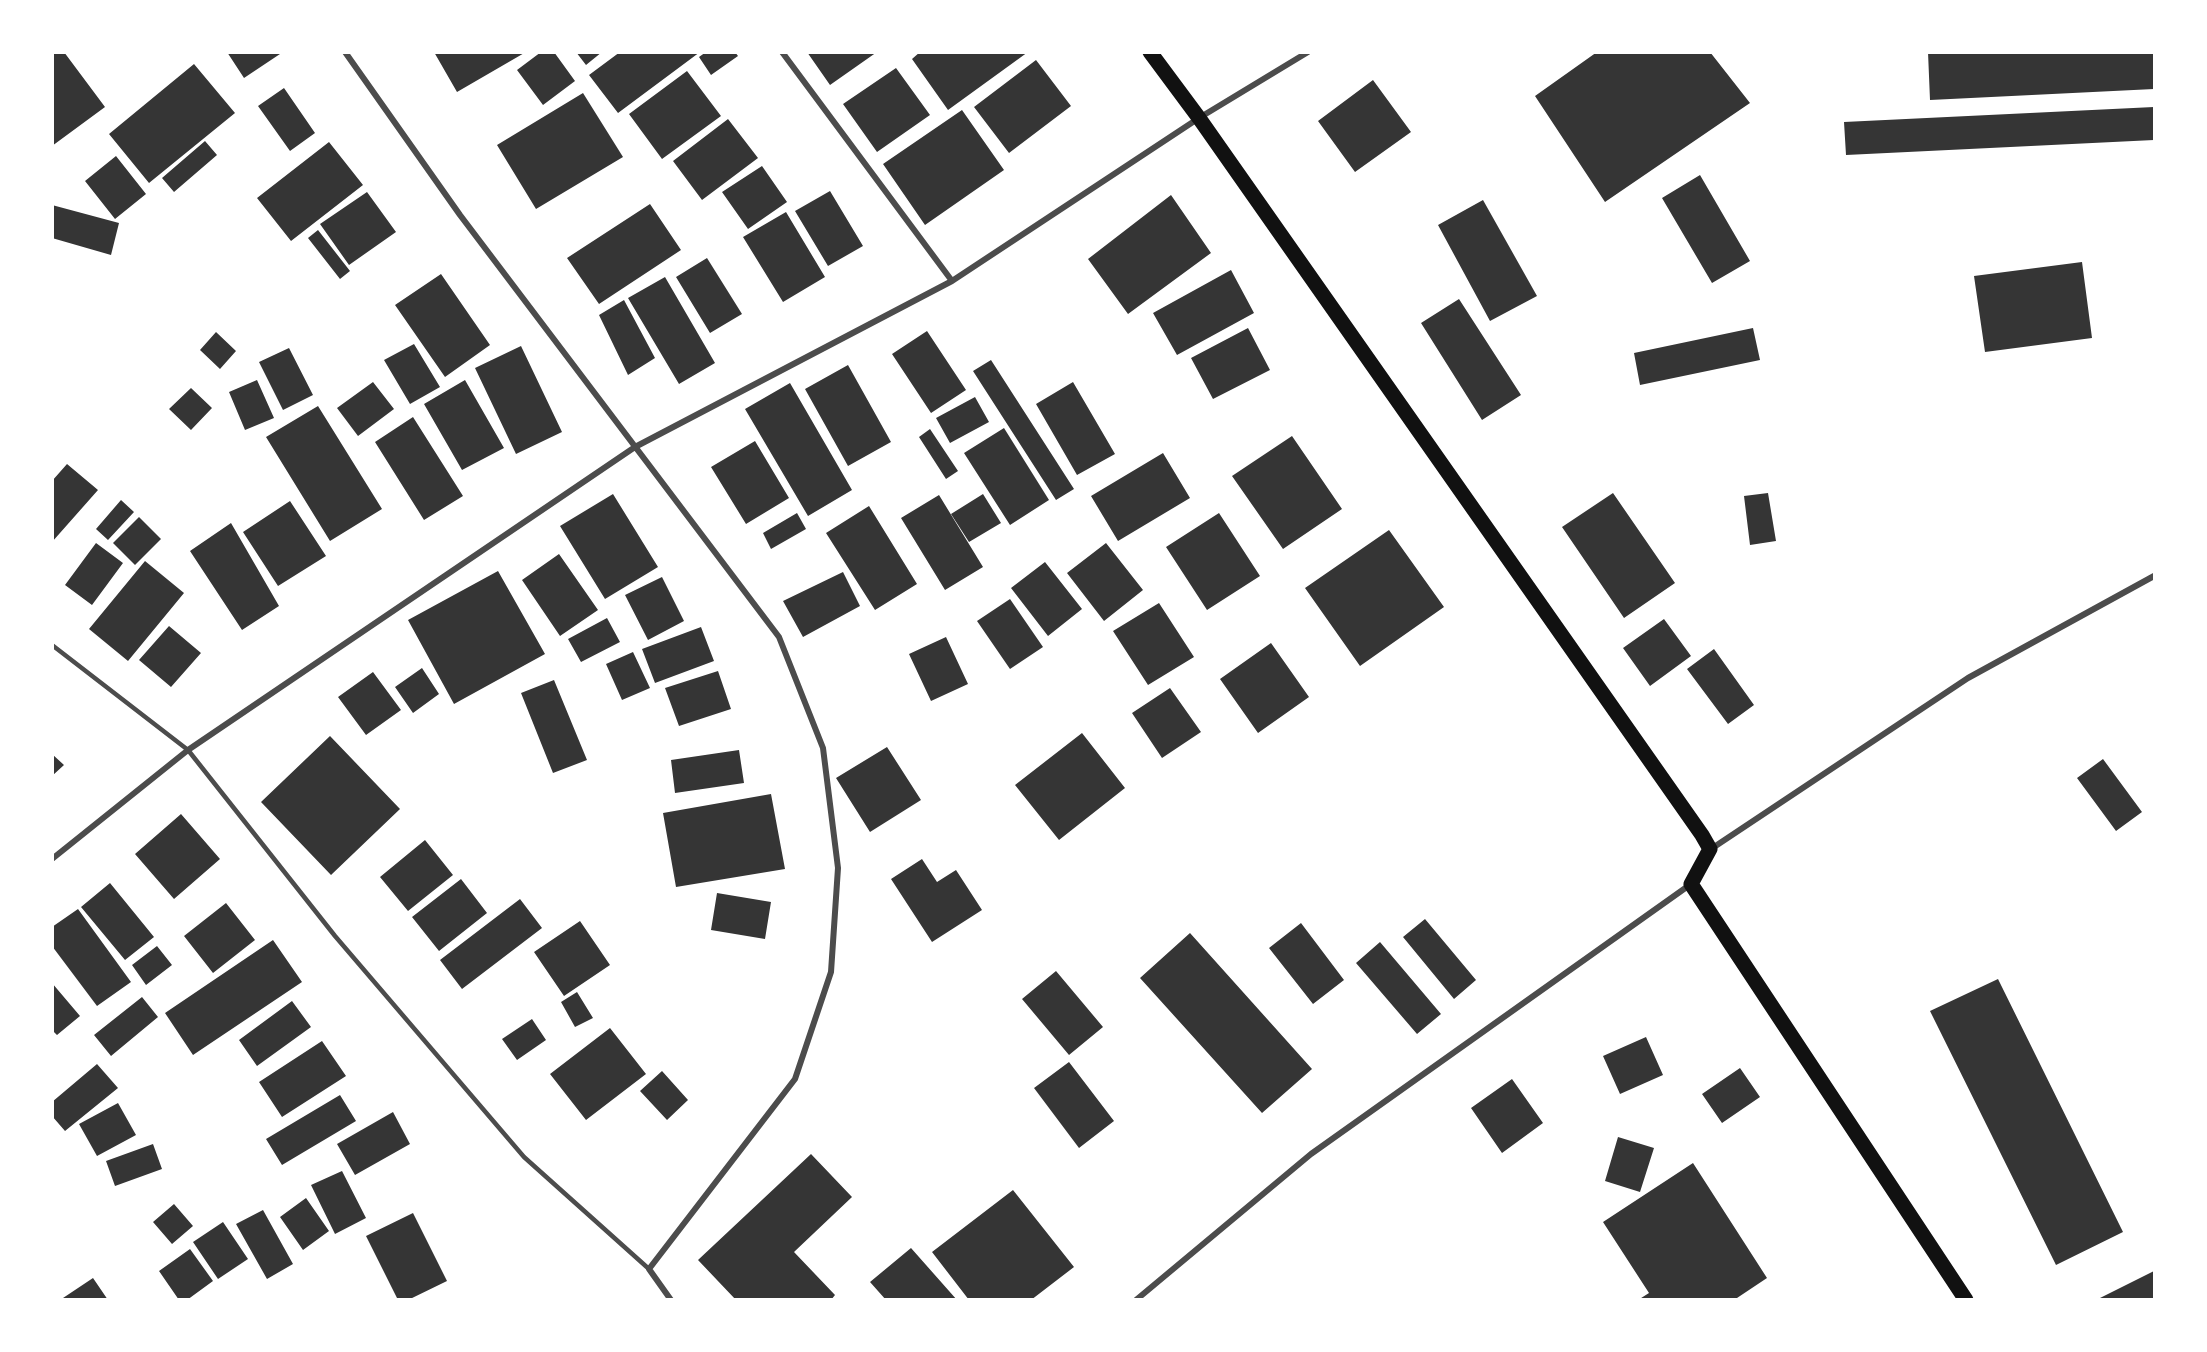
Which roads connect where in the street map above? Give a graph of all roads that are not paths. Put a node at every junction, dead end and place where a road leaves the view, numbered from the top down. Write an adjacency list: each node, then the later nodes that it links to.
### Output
1 (345, 52): 7 (street)
2 (782, 52): 6 (street)
3 (1150, 52): 5 (main road)
4 (1308, 52): 5 (street)
5 (1199, 118): 6 (street); 11 (main road)
6 (952, 281): 7 (street)
7 (635, 447): 10 (street); 14 (street)
8 (2154, 576): 11 (street)
9 (52, 645): 10 (lane)
10 (188, 750): 12 (street); 14 (lane)
11 (1710, 849): 13 (main road)
12 (52, 858)
13 (1691, 884): 16 (street); 17 (main road)
14 (649, 1269): 15 (street)
15 (671, 1299)
16 (1136, 1299)
17 (1966, 1299)

